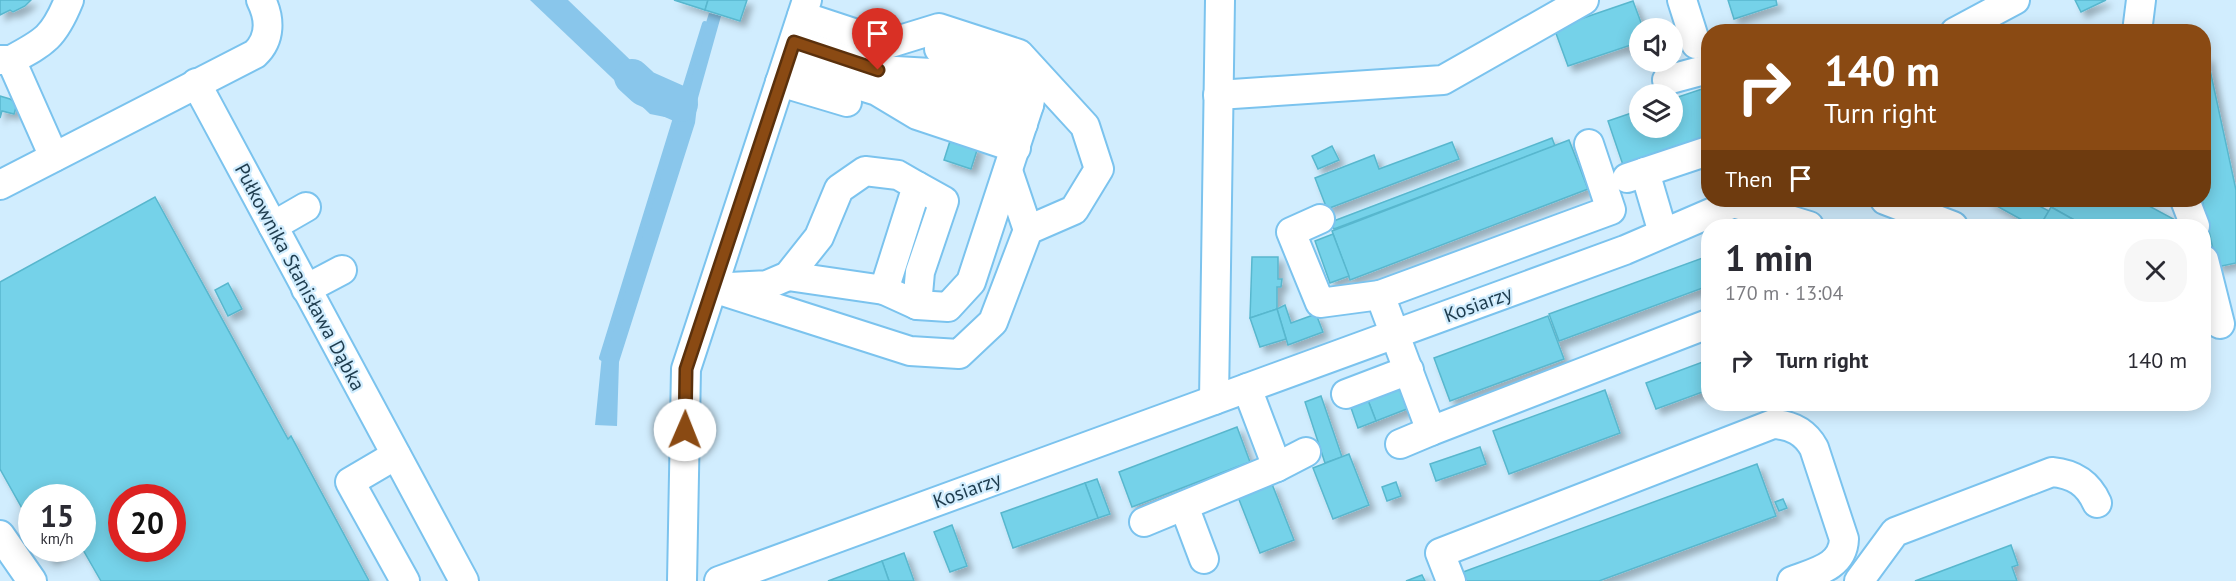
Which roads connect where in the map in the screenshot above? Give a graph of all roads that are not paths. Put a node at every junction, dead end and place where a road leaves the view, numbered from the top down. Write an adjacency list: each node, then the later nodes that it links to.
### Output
1 (69, 0): 14 (street)
2 (261, 0): 17 (street)
3 (1220, 0): 18 (street)
4 (1584, 0): 18 (street)
5 (1682, 0): 12 (street)
6 (2015, 0): 8 (street)
7 (2141, 0): 9 (street)
8 (1970, 24)
9 (2139, 24)
10 (794, 41): 15 (street); 15 (street); 15 (street); 39 (street)
11 (1019, 54): 15 (street); 19 (street); 34 (street)
12 (1701, 54)
13 (1701, 58): 16 (street)
14 (5, 60): 22 (street)
15 (908, 74): 19 (street); 19 (street)
16 (1667, 80)
17 (196, 83): 22 (street); 33 (street, Pułkownika Stanisława Dąbka)
18 (1218, 95): 51 (street)
19 (1022, 126): 34 (street); 44 (street)
20 (1589, 144): 29 (street)
21 (1701, 154): 35 (street)
22 (54, 157): 23 (street)
23 (0, 185)
24 (917, 186): 38 (street); 42 (street); 44 (street)
25 (306, 207): 33 (street)
26 (1722, 207): 35 (street, Kosiarzy)
27 (1754, 207): 31 (street)
28 (1903, 207): 32 (street)
29 (1611, 210): 36 (street); 43 (street)
30 (1320, 219): 43 (street)
31 (1789, 219)
32 (1935, 219)
33 (273, 226): 41 (street, Pułkownika Stanisława Dąbka)
34 (1028, 230): 39 (street)
35 (1663, 233): 36 (street, Kosiarzy)
36 (1625, 250): 47 (street, Kosiarzy)
37 (342, 270): 41 (street)
38 (788, 276): 39 (street); 42 (street)
39 (713, 288): 65 (street)
40 (2211, 288): 45 (street)
41 (306, 289): 55 (street, Pułkownika Stanisława Dąbka)
42 (884, 290): 44 (street)
43 (1380, 295): 47 (street)
44 (917, 305)
45 (2220, 324)
46 (1701, 327): 52 (street)
47 (1395, 334): 48 (street); 49 (street, Kosiarzy)
48 (1408, 370): 50 (street); 52 (street)
49 (1247, 388): 51 (street, Kosiarzy); 56 (street)
50 (1346, 394)
51 (1214, 400): 66 (street, Kosiarzy)
52 (1431, 431): 53 (street)
53 (1400, 444)
54 (1306, 452): 56 (street)
55 (396, 455): 63 (street); 64 (street, Pułkownika Stanisława Dąbka)
56 (1277, 467): 58 (street)
57 (2097, 503): 69 (street)
58 (1184, 506): 59 (street); 61 (street)
59 (1144, 522)
60 (0, 535): 62 (street)
61 (1204, 559)
62 (32, 581)
63 (405, 581)
64 (464, 581)
65 (681, 581)
66 (719, 581)
67 (1450, 581): 68 (street)
68 (1792, 581)
69 (1859, 581)

